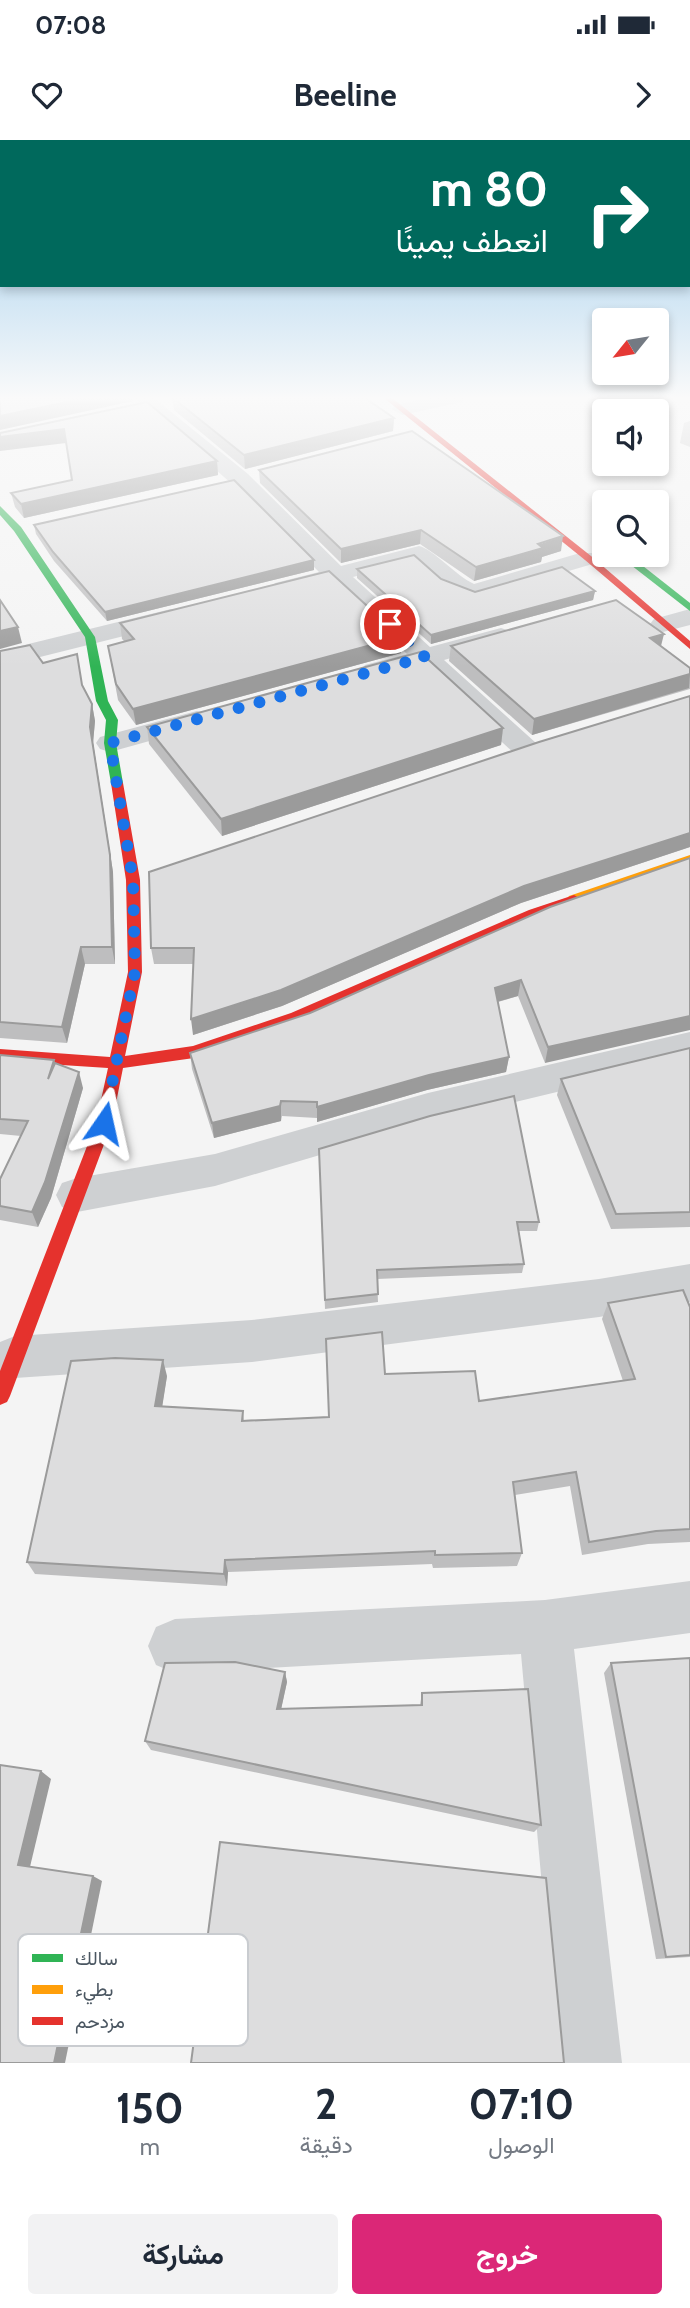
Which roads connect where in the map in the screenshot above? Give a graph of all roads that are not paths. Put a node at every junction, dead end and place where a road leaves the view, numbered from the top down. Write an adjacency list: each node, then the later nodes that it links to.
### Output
1 (249, 488): 8 (street)
2 (500, 488): 6 (street)
3 (0, 509): 5 (street)
4 (44, 523): 5 (street)
5 (18, 529): 17 (street)
6 (588, 558): 8 (street); 10 (street)
7 (638, 567): 12 (street)
8 (336, 575): 9 (street); 19 (street)
9 (258, 594)
10 (635, 599): 11 (street); 15 (street)
11 (609, 606)
12 (690, 608)
13 (194, 611): 17 (street)
14 (690, 617): 15 (street)
15 (663, 624): 18 (street)
16 (530, 628): 19 (street)
17 (90, 637): 20 (street); 23 (street)
18 (690, 646)
19 (425, 657): 21 (street); 24 (street)
20 (0, 659)
21 (346, 678)
22 (215, 714): 23 (street)
23 (110, 743): 28 (street)
24 (525, 749)
25 (690, 859): 28 (street)
26 (690, 1046): 29 (street)
27 (0, 1055): 28 (street)
28 (117, 1063): 29 (street)
29 (77, 1195): 31 (street)
30 (690, 1283): 31 (street)
31 (7, 1377)
32 (690, 1607): 33 (street)
33 (545, 1626): 34 (street); 35 (street)
34 (175, 1646)
35 (590, 2063)

